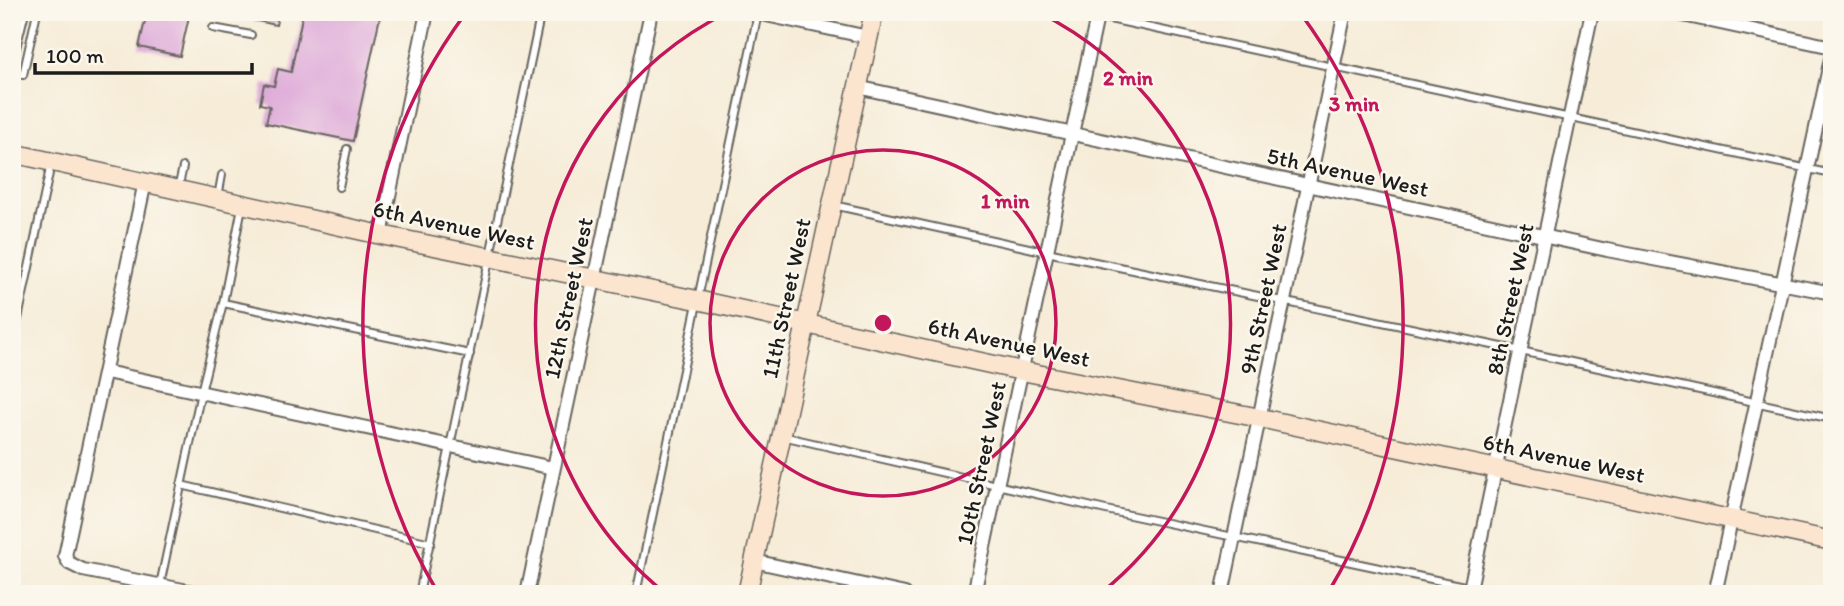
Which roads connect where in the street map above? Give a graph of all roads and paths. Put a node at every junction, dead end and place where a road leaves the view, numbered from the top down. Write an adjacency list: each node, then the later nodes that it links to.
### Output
1 (25, 12): 18 (lane)
2 (37, 12): 20 (lane)
3 (427, 12): 38 (street)
4 (541, 12): 41 (lane)
5 (651, 12): 42 (street, 12th Street West)
6 (874, 12): 15 (street, 11th Street West)
7 (1077, 12): 12 (lane)
8 (1345, 12): 19 (street, 9th Street West)
9 (1592, 12): 22 (street, 8th Street West)
10 (1669, 12): 16 (street)
11 (755, 13): 15 (street); 45 (lane)
12 (1098, 14): 19 (lane); 23 (street, 10th Street West)
13 (213, 28): 14 (lane)
14 (251, 35)
15 (868, 37): 21 (street, 11th Street West)
16 (1832, 47)
17 (1832, 54): 28 (street)
18 (12, 58)
19 (1333, 67): 22 (lane); 32 (street, 9th Street West)
20 (23, 75)
21 (857, 87): 23 (street, 5th Avenue West); 37 (street, 11th Street West)
22 (1570, 117): 28 (lane); 39 (street, 8th Street West)
23 (1072, 134): 32 (street, 5th Avenue West); 40 (street, 10th Street West)
24 (347, 149): 33 (lane)
25 (12, 153): 26 (street, 6th Avenue West)
26 (51, 162): 31 (street, 6th Avenue West); 49 (lane)
27 (183, 167): 34 (lane)
28 (1807, 168): 29 (lane); 43 (street)
29 (1832, 174)
30 (222, 176): 35 (lane)
31 (145, 182): 34 (street, 6th Avenue West); 53 (street)
32 (1308, 185): 39 (street, 5th Avenue West); 46 (street, 9th Street West)
33 (340, 187)
34 (178, 190): 35 (street, 6th Avenue West)
35 (217, 199): 36 (street, 6th Avenue West)
36 (243, 205): 38 (street, 6th Avenue West); 47 (lane)
37 (831, 205): 40 (lane); 48 (street, 11th Street West)
38 (381, 235): 41 (street, 6th Avenue West)
39 (1545, 236): 43 (street, 5th Avenue West); 50 (street, 8th Street West)
40 (1047, 252): 46 (lane); 52 (street, 10th Street West)
41 (490, 258): 42 (street, 6th Avenue West); 51 (lane)
42 (594, 279): 45 (street, 6th Avenue West); 60 (street, 12th Street West)
43 (1782, 284): 44 (street, 5th Avenue West); 55 (street)
44 (1832, 293)
45 (697, 300): 48 (street, 6th Avenue West); 74 (lane)
46 (1284, 302): 50 (lane); 56 (street, 9th Street West)
47 (223, 303): 51 (lane); 54 (lane)
48 (806, 324): 52 (street, 6th Avenue West); 58 (street, 11th Street West)
49 (12, 347)
50 (1521, 351): 55 (lane); 61 (street, 8th Street West)
51 (470, 354): 59 (lane)
52 (1022, 371): 56 (street, 6th Avenue West); 63 (street, 10th Street West)
53 (106, 372): 54 (street); 69 (street)
54 (201, 392): 59 (street); 62 (lane)
55 (1756, 403): 57 (lane); 64 (street)
56 (1260, 418): 61 (street, 6th Avenue West); 65 (street, 9th Street West)
57 (1832, 419)
58 (780, 436): 63 (lane); 68 (street, 11th Street West)
59 (451, 446): 60 (street); 67 (lane)
60 (553, 468): 73 (street, 12th Street West)
61 (1496, 468): 64 (street, 6th Avenue West); 70 (street, 8th Street West)
62 (181, 485): 67 (lane); 69 (lane)
63 (997, 486): 65 (lane); 77 (street, 10th Street West)
64 (1731, 519): 66 (street, 6th Avenue West); 80 (street)
65 (1234, 537): 70 (lane); 78 (street, 9th Street West)
66 (1832, 541)
67 (431, 542): 72 (lane)
68 (754, 561): 75 (street, 11th Street West); 76 (street)
69 (160, 586): 71 (street)
70 (1469, 590): 79 (lane)
71 (203, 594)
72 (419, 594)
73 (527, 594)
74 (636, 594)
75 (747, 594)
76 (905, 594)
77 (974, 594)
78 (1222, 594)
79 (1502, 594)
80 (1715, 594)

